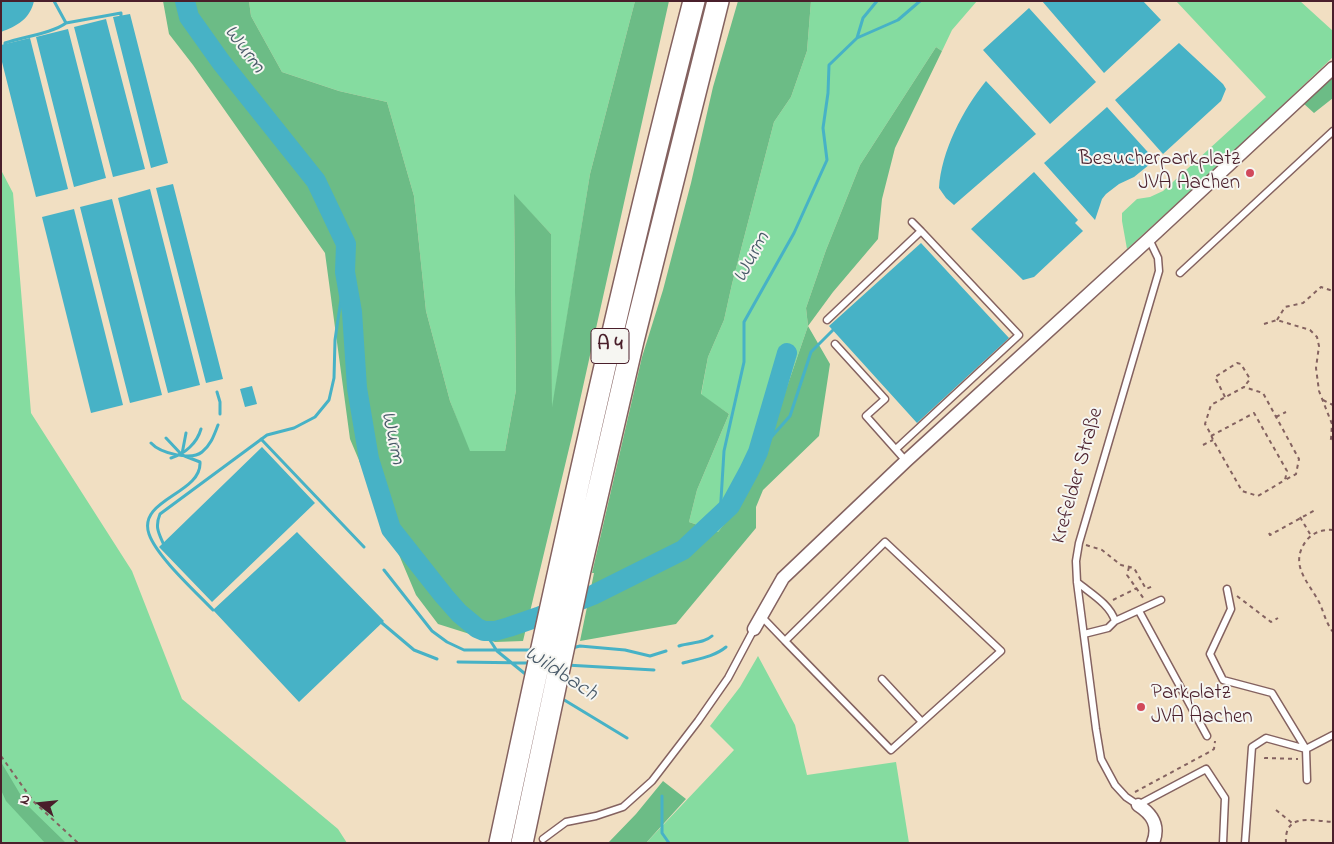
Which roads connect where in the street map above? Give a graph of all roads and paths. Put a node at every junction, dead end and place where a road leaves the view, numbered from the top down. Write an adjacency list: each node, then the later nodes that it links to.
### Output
1 (694, 1): 69 (highway, A 4)
2 (718, 1): 4 (highway, A 4)
3 (724, 1): 4 (highway)
4 (710, 31): 70 (highway, A 4)
5 (1333, 68): 9 (street)
6 (1333, 131): 10 (lane)
7 (912, 222): 8 (lane)
8 (921, 231): 12 (lane); 26 (lane)
9 (1149, 239): 27 (street); 34 (lane, Krefelder Straße)
10 (1180, 273)
11 (1333, 291): 13 (path)
12 (827, 320)
13 (1277, 320): 14 (path); 18 (path)
14 (1264, 324)
15 (835, 344): 26 (lane)
16 (1244, 387): 17 (path); 17 (path); 21 (path)
17 (1225, 397): 22 (path)
18 (1324, 400): 19 (path); 24 (path)
19 (1333, 405)
20 (1286, 412): 21 (path)
21 (1276, 417): 28 (path)
22 (1211, 436): 23 (path); 28 (path)
23 (1214, 440): 25 (path); 28 (path)
24 (1333, 444)
25 (1203, 445)
26 (896, 449): 27 (lane)
27 (906, 461): 46 (street)
28 (1285, 480)
29 (1317, 510): 30 (path)
30 (1301, 518): 32 (path); 33 (path)
31 (1333, 530): 33 (path)
32 (1269, 533)
33 (1311, 535): 50 (path)
34 (1079, 543): 35 (path); 36 (lane, Krefelder Straße)
35 (1129, 567): 38 (path); 39 (path)
36 (1077, 582): 43 (lane); 51 (lane, Krefelder Straße)
37 (1153, 586): 39 (path)
38 (1137, 588): 41 (path); 43 (path)
39 (1146, 589): 41 (path)
40 (1228, 589): 47 (path); 58 (lane)
41 (1140, 592): 44 (path)
42 (1161, 600): 44 (lane)
43 (1104, 604): 48 (lane)
44 (1148, 606): 45 (lane)
45 (1139, 611): 48 (lane); 56 (lane)
46 (761, 616): 49 (street); 52 (lane)
47 (1278, 618)
48 (1115, 621): 51 (lane)
49 (754, 629): 67 (lane)
50 (1333, 632)
51 (1084, 634): 62 (lane, Krefelder Straße)
52 (785, 641): 54 (lane); 54 (lane)
53 (882, 679): 54 (lane)
54 (922, 722)
55 (1333, 735): 58 (lane)
56 (1206, 736)
57 (1215, 741): 62 (path)
58 (1306, 749): 60 (path); 61 (lane); 73 (lane)
59 (1, 756): 68 (path)
60 (1265, 760)
61 (1307, 780)
62 (1126, 797): 63 (lane, Krefelder Straße)
63 (1138, 805): 71 (street, Krefelder Straße); 72 (lane)
64 (1276, 810): 66 (path)
65 (1333, 822): 66 (path)
66 (1292, 823): 74 (path)
67 (543, 839)
68 (78, 843)
69 (500, 843)
70 (522, 843)
71 (1153, 843)
72 (1223, 843)
73 (1245, 843)
74 (1286, 843)

